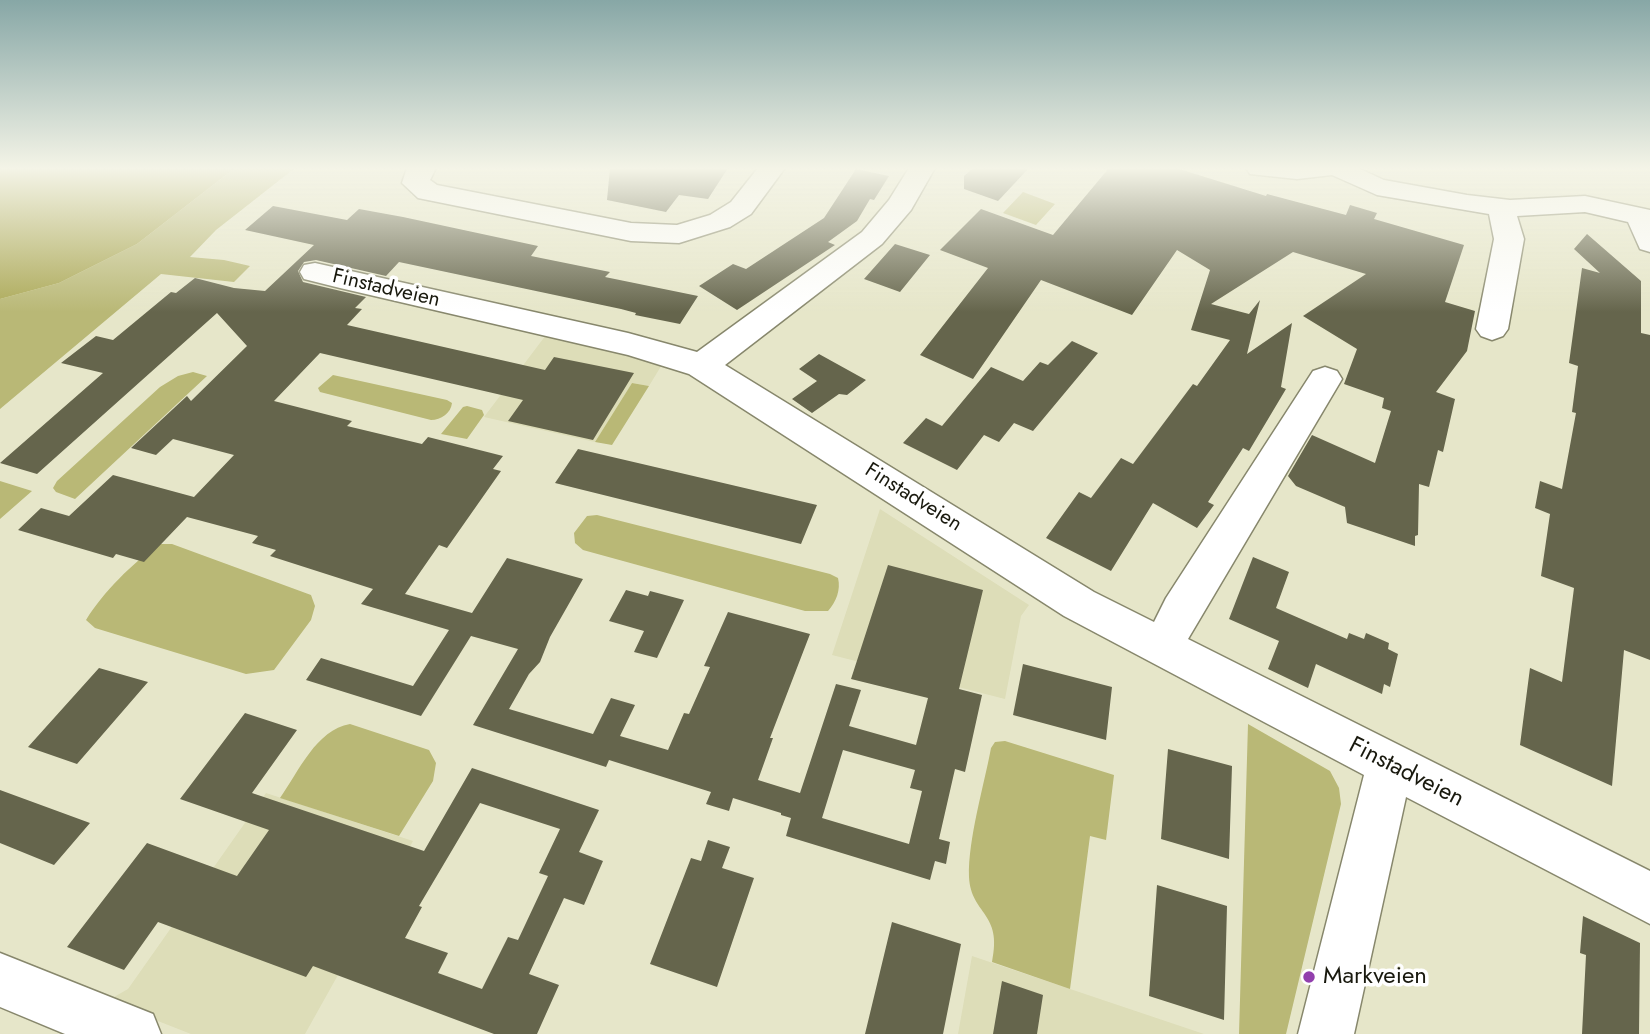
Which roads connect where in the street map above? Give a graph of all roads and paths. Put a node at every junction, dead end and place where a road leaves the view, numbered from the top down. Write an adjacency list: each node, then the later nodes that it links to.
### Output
1 (551, 216): 2 (street)
2 (728, 216)
3 (891, 216): 9 (street)
4 (1503, 216): 8 (street)
5 (1640, 216): 6 (street)
6 (1650, 243)
7 (314, 272): 9 (street, Finstadveien)
8 (1492, 329)
9 (701, 366): 11 (street, Finstadveien)
10 (1325, 379): 11 (street)
11 (1163, 649): 12 (street, Finstadveien)
12 (1390, 764): 13 (street, Finstadveien); 16 (street)
13 (1650, 898)
14 (0, 980): 15 (street)
15 (133, 1034)
16 (1326, 1034)

